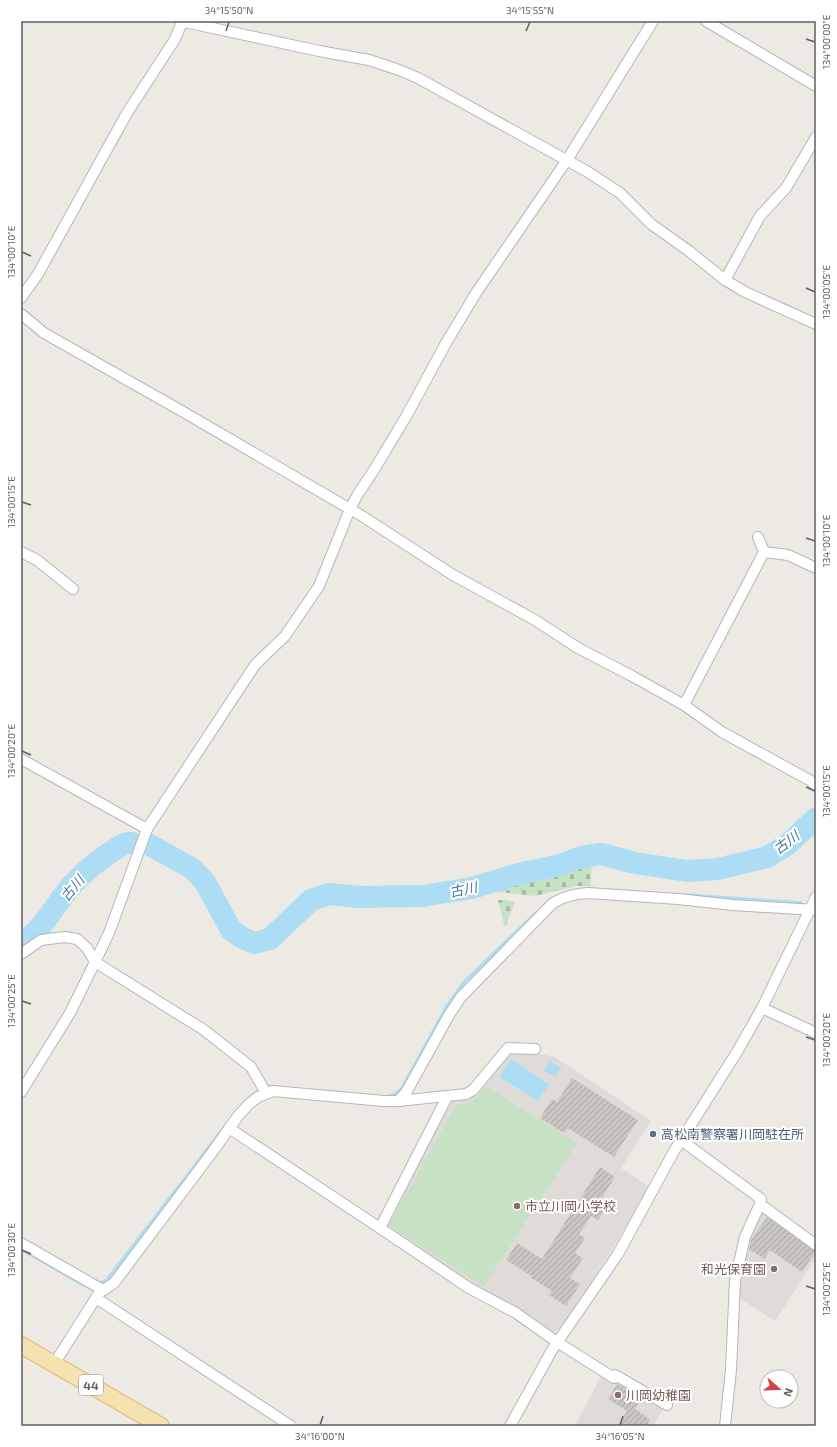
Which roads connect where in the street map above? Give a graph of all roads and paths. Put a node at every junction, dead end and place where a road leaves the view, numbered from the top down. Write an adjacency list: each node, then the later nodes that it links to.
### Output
1 (653, 21): 6 (street)
2 (706, 21): 4 (street)
3 (181, 22): 6 (street); 8 (street)
4 (816, 86)
5 (816, 137): 7 (street)
6 (568, 160): 7 (street); 11 (street)
7 (725, 280): 10 (street)
8 (21, 298)
9 (21, 314): 11 (street)
10 (816, 324)
11 (350, 509): 17 (street); 20 (street)
12 (758, 537): 14 (street)
13 (21, 552): 16 (street)
14 (764, 552): 15 (street); 17 (street)
15 (816, 568)
16 (73, 589)
17 (684, 705): 19 (street)
18 (21, 759): 20 (street)
19 (816, 786)
20 (147, 828): 24 (street)
21 (816, 897): 22 (street)
22 (813, 910): 25 (street); 31 (street)
23 (21, 954): 24 (street)
24 (95, 962): 28 (street); 29 (street)
25 (762, 1008): 26 (street); 33 (street)
26 (816, 1033)
27 (535, 1049): 30 (street)
28 (21, 1092)
29 (266, 1093): 31 (street); 32 (street)
30 (447, 1097): 31 (street); 35 (street)
31 (398, 1101)
32 (230, 1128): 35 (street); 38 (street)
33 (681, 1140): 34 (street); 40 (street)
34 (760, 1204): 37 (street); 47 (street)
35 (380, 1228): 40 (street)
36 (21, 1243): 38 (street)
37 (816, 1245)
38 (103, 1290): 39 (street)
39 (96, 1298): 42 (street); 45 (street)
40 (557, 1342): 43 (street); 46 (street)
41 (21, 1345): 42 (main road, 44)
42 (54, 1364): 44 (main road, 44)
43 (667, 1405)
44 (161, 1426)
45 (291, 1426)
46 (510, 1426)
47 (725, 1426)

